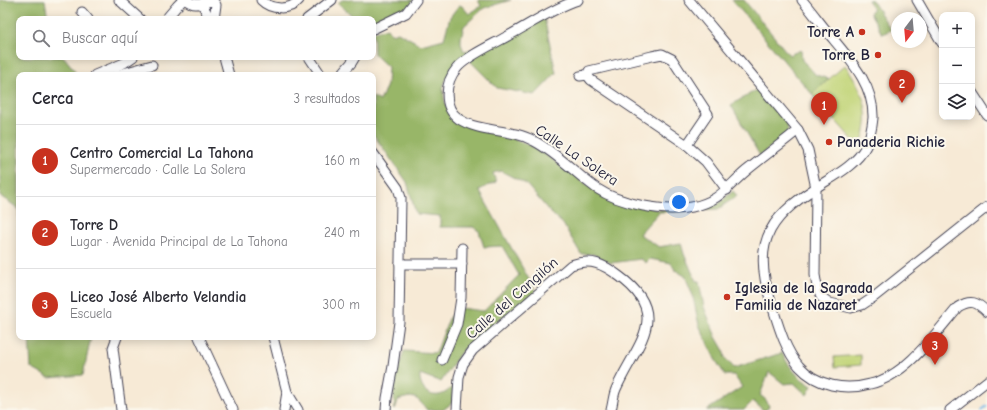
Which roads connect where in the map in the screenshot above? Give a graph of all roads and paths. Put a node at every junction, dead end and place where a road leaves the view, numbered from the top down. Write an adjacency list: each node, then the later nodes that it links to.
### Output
1 (119, 0): 12 (street)
2 (261, 0): 3 (street)
3 (299, 0)
4 (332, 0): 16 (street)
5 (416, 0): 17 (street)
6 (578, 0): 35 (street, Calle La Solera)
7 (689, 0): 31 (street)
8 (802, 0): 34 (street)
9 (917, 0): 18 (street)
10 (179, 1): 11 (street); 13 (street)
11 (202, 4): 14 (street); 15 (street)
12 (137, 16)
13 (168, 16)
14 (208, 16)
15 (215, 16)
16 (311, 16)
17 (376, 28)
18 (939, 38)
19 (126, 60): 24 (street)
20 (225, 60): 26 (street)
21 (311, 60): 27 (street)
22 (353, 60): 28 (street)
23 (152, 65): 25 (street)
24 (108, 72)
25 (127, 72)
26 (229, 72)
27 (319, 72)
28 (344, 72)
29 (975, 97): 30 (street)
30 (987, 115)
31 (798, 130): 34 (street); 35 (street, Calle La Solera)
32 (687, 145): 32 (street); 35 (street)
33 (376, 157): 38 (street)
34 (816, 188): 36 (street); 40 (street)
35 (727, 190)
36 (987, 207)
37 (462, 248): 39 (street)
38 (400, 264): 39 (street); 51 (street)
39 (462, 264): 44 (street)
40 (987, 312)
41 (116, 340): 49 (street)
42 (200, 340): 50 (street)
43 (274, 340): 46 (street)
44 (442, 360)
45 (987, 381): 54 (street)
46 (287, 392): 47 (street); 48 (street)
47 (296, 406): 48 (street)
48 (284, 408)
49 (121, 410)
50 (233, 410)
51 (386, 410)
52 (457, 410): 53 (street, Calle del Cangilón)
53 (611, 410)
54 (950, 410)

